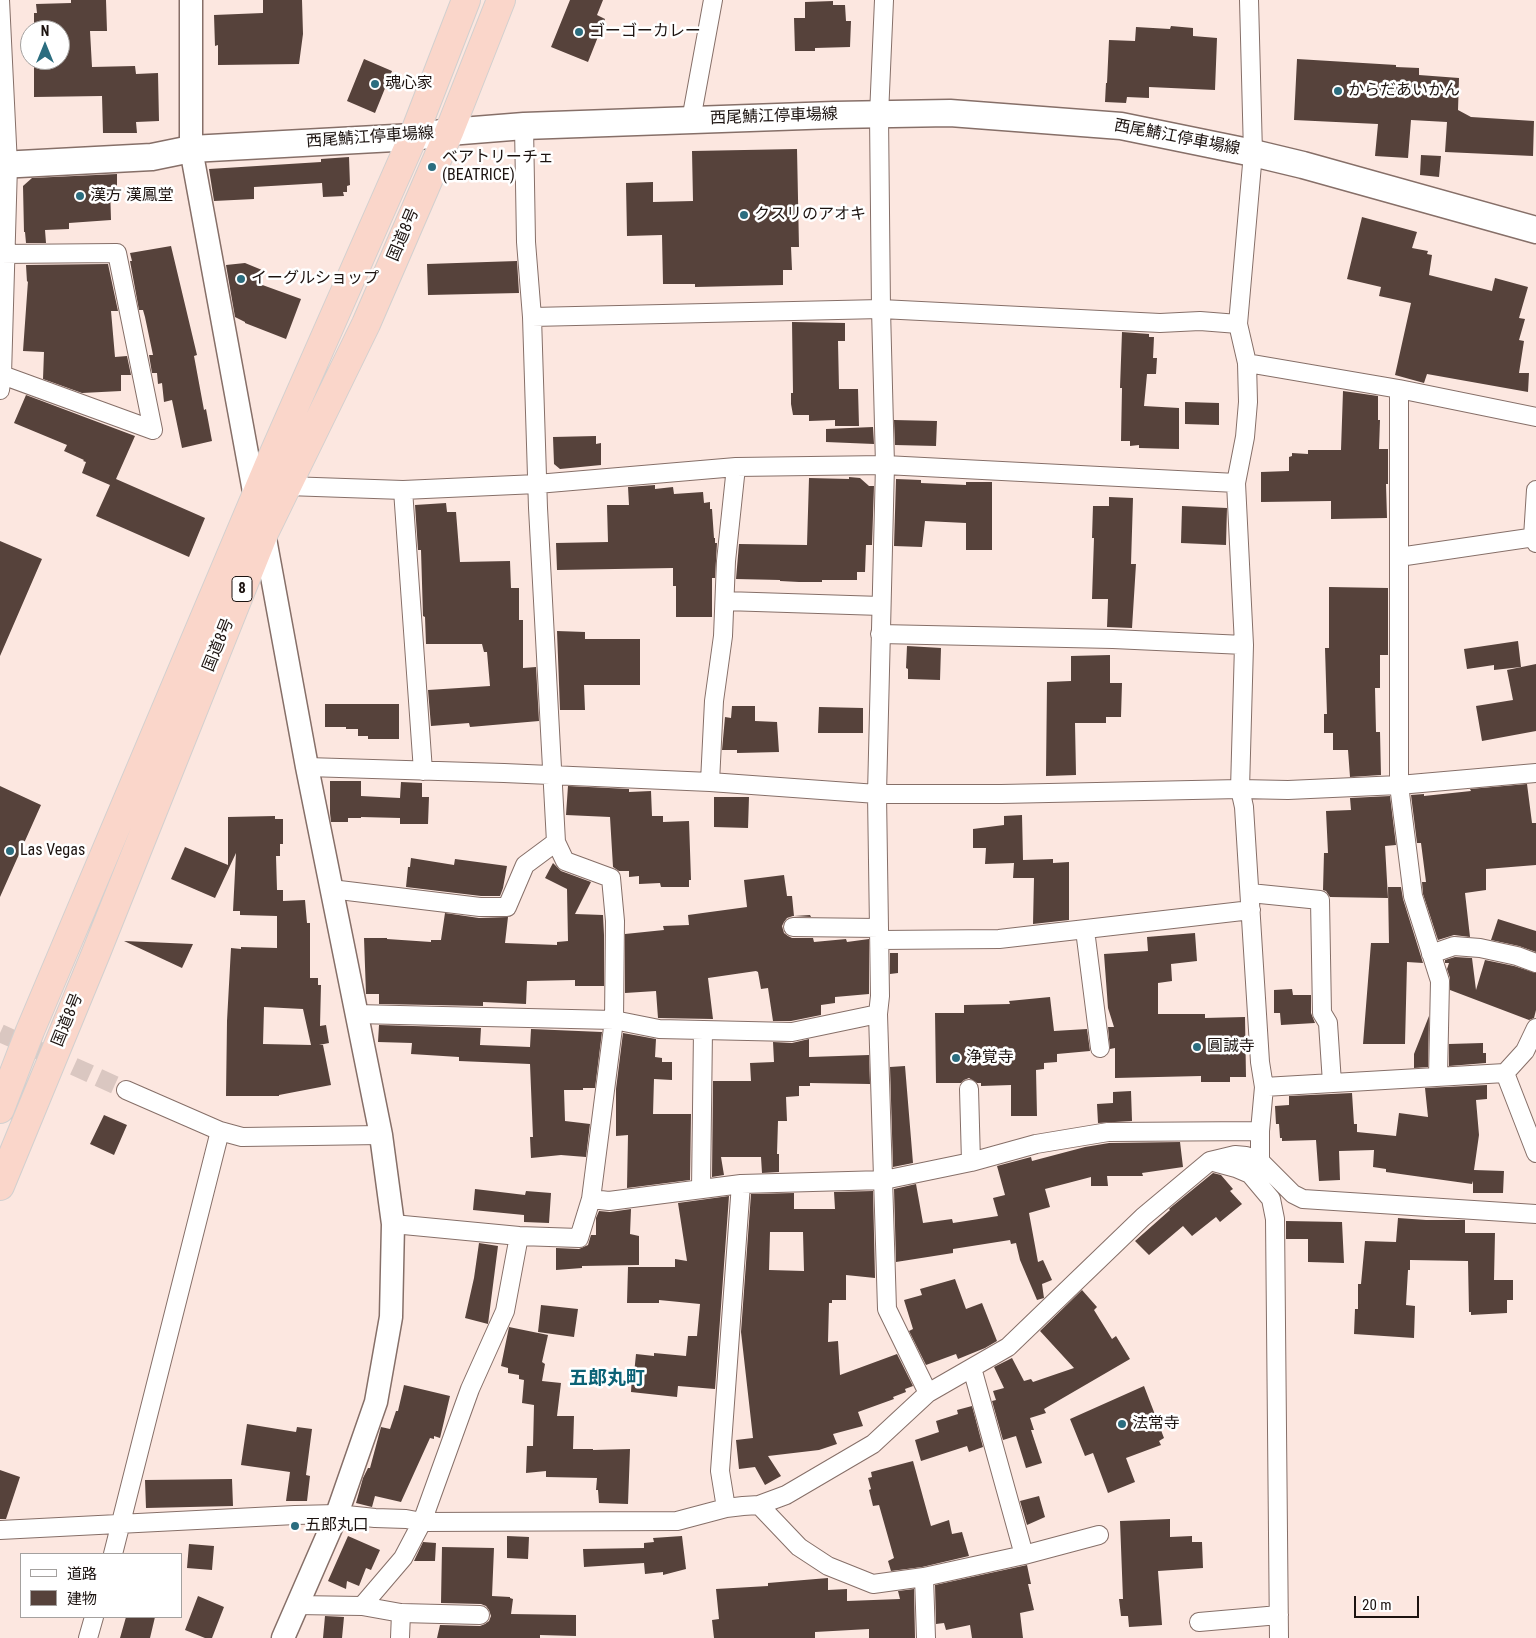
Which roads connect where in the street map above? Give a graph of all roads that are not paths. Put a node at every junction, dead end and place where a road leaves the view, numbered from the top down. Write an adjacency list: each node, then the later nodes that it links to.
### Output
1 (0, 0): 8 (street)
2 (191, 0): 14 (street)
3 (466, 0): 13 (highway, 国道8号 / 8)
4 (502, 0): 12 (highway, 国道8号 / 8)
5 (713, 0): 10 (street)
6 (884, 0): 9 (street)
7 (1249, 0): 15 (street)
8 (0, 28): 16 (street)
9 (879, 115): 10 (main road, 西尾鯖江停車場線); 15 (main road, 西尾鯖江停車場線); 19 (street)
10 (691, 120): 11 (main road, 西尾鯖江停車場線)
11 (524, 126): 12 (main road, 西尾鯖江停車場線); 20 (street)
12 (449, 132): 13 (main road, 西尾鯖江停車場線); 30 (highway, 国道8号 / 8)
13 (413, 137): 14 (main road, 西尾鯖江停車場線); 33 (highway, 国道8号 / 8)
14 (192, 149): 16 (main road, 西尾鯖江停車場線); 33 (street)
15 (1253, 153): 17 (main road, 西尾鯖江停車場線); 21 (street)
16 (4, 165): 18 (street)
17 (1536, 230)
18 (3, 254): 23 (street); 23 (street)
19 (881, 309): 20 (street); 21 (street); 26 (street)
20 (532, 317): 29 (street)
21 (1238, 324): 22 (street)
22 (1247, 362): 24 (street); 28 (street)
23 (1, 382)
24 (1398, 389): 25 (street); 36 (street)
25 (1536, 417)
26 (885, 465): 27 (street); 28 (street); 38 (street)
27 (736, 466): 29 (street); 37 (street)
28 (1236, 483): 40 (street)
29 (537, 484): 31 (street); 44 (street)
30 (287, 486): 31 (street); 34 (highway, 国道8号 / 8)
31 (403, 490): 42 (street)
32 (1536, 490): 35 (street)
33 (255, 497): 70 (highway, 国道8号 / 8)
34 (264, 533): 41 (street); 80 (highway, 国道8号 / 8)
35 (1535, 539): 36 (street)
36 (1399, 557): 46 (street)
37 (725, 601): 38 (street); 45 (street)
38 (881, 606): 39 (street)
39 (880, 634): 40 (street); 48 (street)
40 (1244, 645): 47 (street)
41 (307, 767): 42 (street); 50 (street)
42 (423, 771): 44 (street)
43 (1536, 773): 46 (street)
44 (552, 775): 45 (street); 49 (street)
45 (710, 782): 48 (street)
46 (1399, 785): 47 (street); 56 (street)
47 (1240, 789): 48 (street); 51 (street)
48 (878, 794): 55 (street)
49 (556, 842): 50 (street); 60 (street)
50 (331, 889): 58 (street)
51 (1250, 893): 52 (street); 66 (street)
52 (1251, 910): 54 (street); 67 (street)
53 (793, 927): 55 (street)
54 (1085, 930): 55 (street); 63 (street)
55 (879, 934): 59 (street)
56 (1431, 954): 57 (street); 65 (street)
57 (1536, 963)
58 (356, 1014): 60 (street); 73 (street)
59 (878, 1014): 62 (street); 78 (street)
60 (614, 1020): 62 (street); 82 (street)
61 (1536, 1028): 64 (street)
62 (702, 1030): 81 (street)
63 (1100, 1048)
64 (1505, 1074): 65 (street); 74 (street)
65 (1438, 1077): 66 (street)
66 (1332, 1083): 67 (street)
67 (1264, 1087): 72 (street)
68 (969, 1088): 77 (street)
69 (126, 1090): 71 (street)
70 (0, 1109)
71 (220, 1131): 73 (street); 92 (street)
72 (1260, 1131): 76 (street); 77 (street)
73 (381, 1135): 84 (street)
74 (1536, 1153)
75 (1210, 1161): 76 (street); 86 (street); 102 (street)
76 (1260, 1161): 83 (street)
77 (971, 1162): 78 (street)
78 (884, 1180): 79 (street); 87 (street)
79 (741, 1184): 81 (street); 89 (street)
80 (0, 1186)
81 (701, 1189): 82 (street)
82 (591, 1199): 85 (street)
83 (1536, 1214)
84 (393, 1224): 85 (street); 90 (street)
85 (519, 1236): 91 (street)
86 (972, 1368): 87 (street); 96 (street)
87 (928, 1393): 88 (street)
88 (758, 1505): 89 (street); 97 (street)
89 (726, 1508): 91 (street)
90 (337, 1514): 91 (street); 92 (street); 98 (street)
91 (422, 1522): 99 (street)
92 (120, 1524): 93 (street); 95 (street)
93 (0, 1530)
94 (1099, 1534): 96 (street)
95 (113, 1553)
96 (1024, 1555): 97 (street)
97 (924, 1577): 108 (street)
98 (296, 1605): 99 (street); 106 (street)
99 (362, 1606): 100 (street)
100 (401, 1613): 101 (street); 107 (street)
101 (480, 1615)
102 (1279, 1615): 104 (street); 109 (street)
103 (94, 1618): 105 (street)
104 (1198, 1622)
105 (88, 1638)
106 (283, 1638)
107 (400, 1638)
108 (926, 1638)
109 (1279, 1638)

